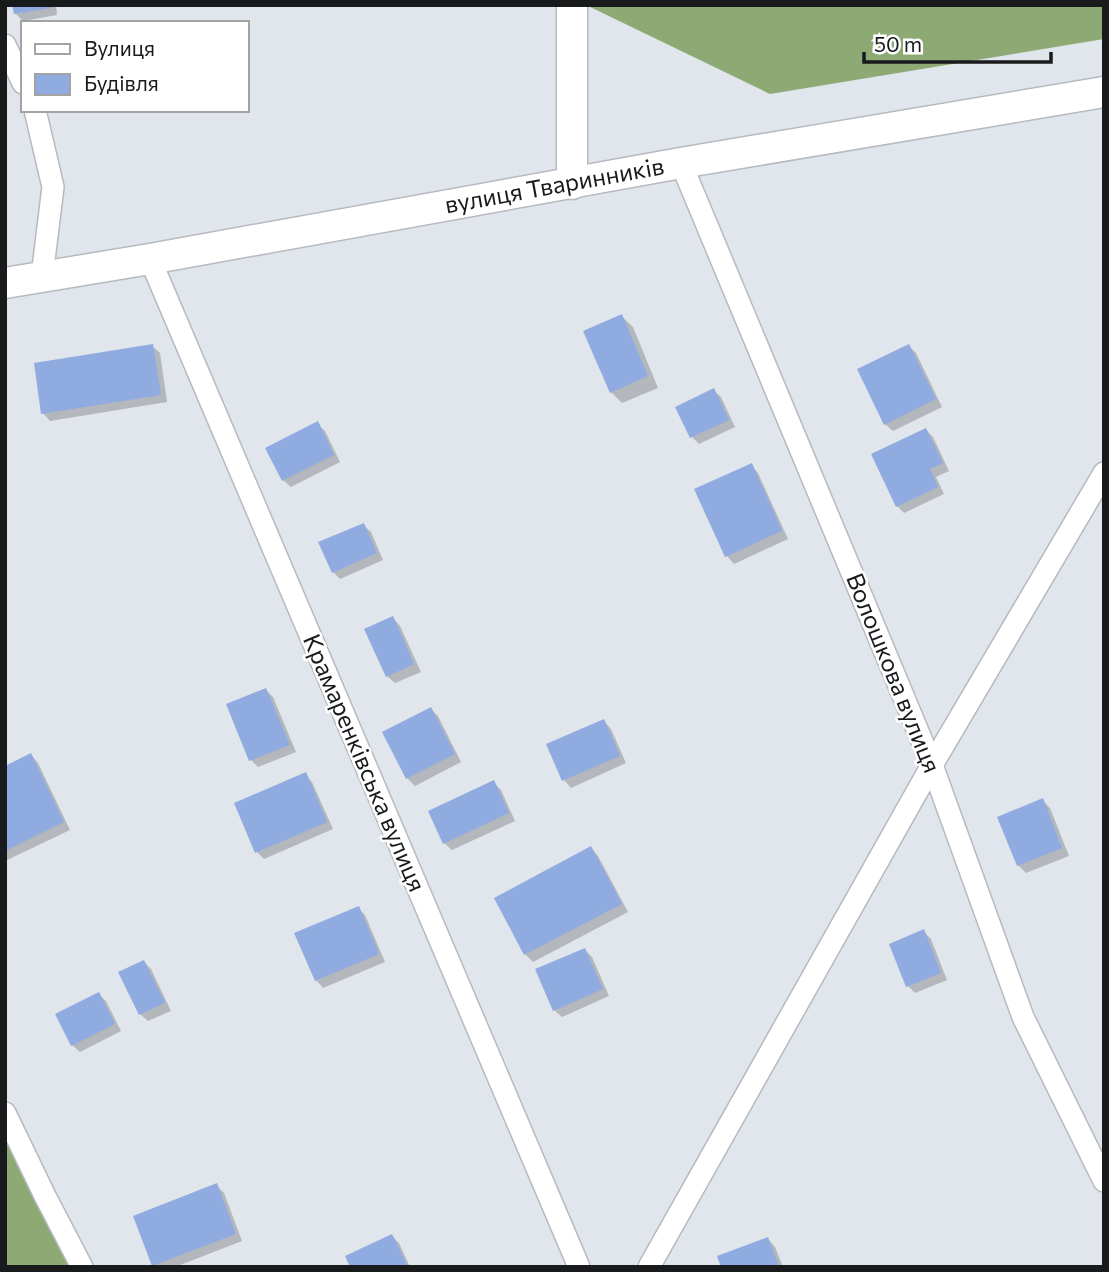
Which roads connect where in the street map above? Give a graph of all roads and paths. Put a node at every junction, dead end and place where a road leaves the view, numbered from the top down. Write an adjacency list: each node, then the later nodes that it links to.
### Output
1 (572, 5): 7 (main road)
2 (5, 45): 3 (street)
3 (21, 79)
4 (1104, 92): 6 (main road, вулиця Тваринників)
5 (35, 112): 9 (street)
6 (681, 163): 7 (main road, вулиця Тваринників); 12 (street, Волошкова вулиця)
7 (572, 184): 8 (main road, вулиця Тваринників)
8 (150, 259): 9 (main road, вулиця Тваринників); 16 (street, Крамаренківська вулиця)
9 (42, 276): 10 (main road, вулиця Тваринників)
10 (5, 283)
11 (1104, 473): 12 (street)
12 (932, 765): 14 (street, Волошкова вулиця); 17 (street)
13 (5, 1113): 15 (street)
14 (1104, 1181)
15 (82, 1267)
16 (579, 1267)
17 (649, 1267)

